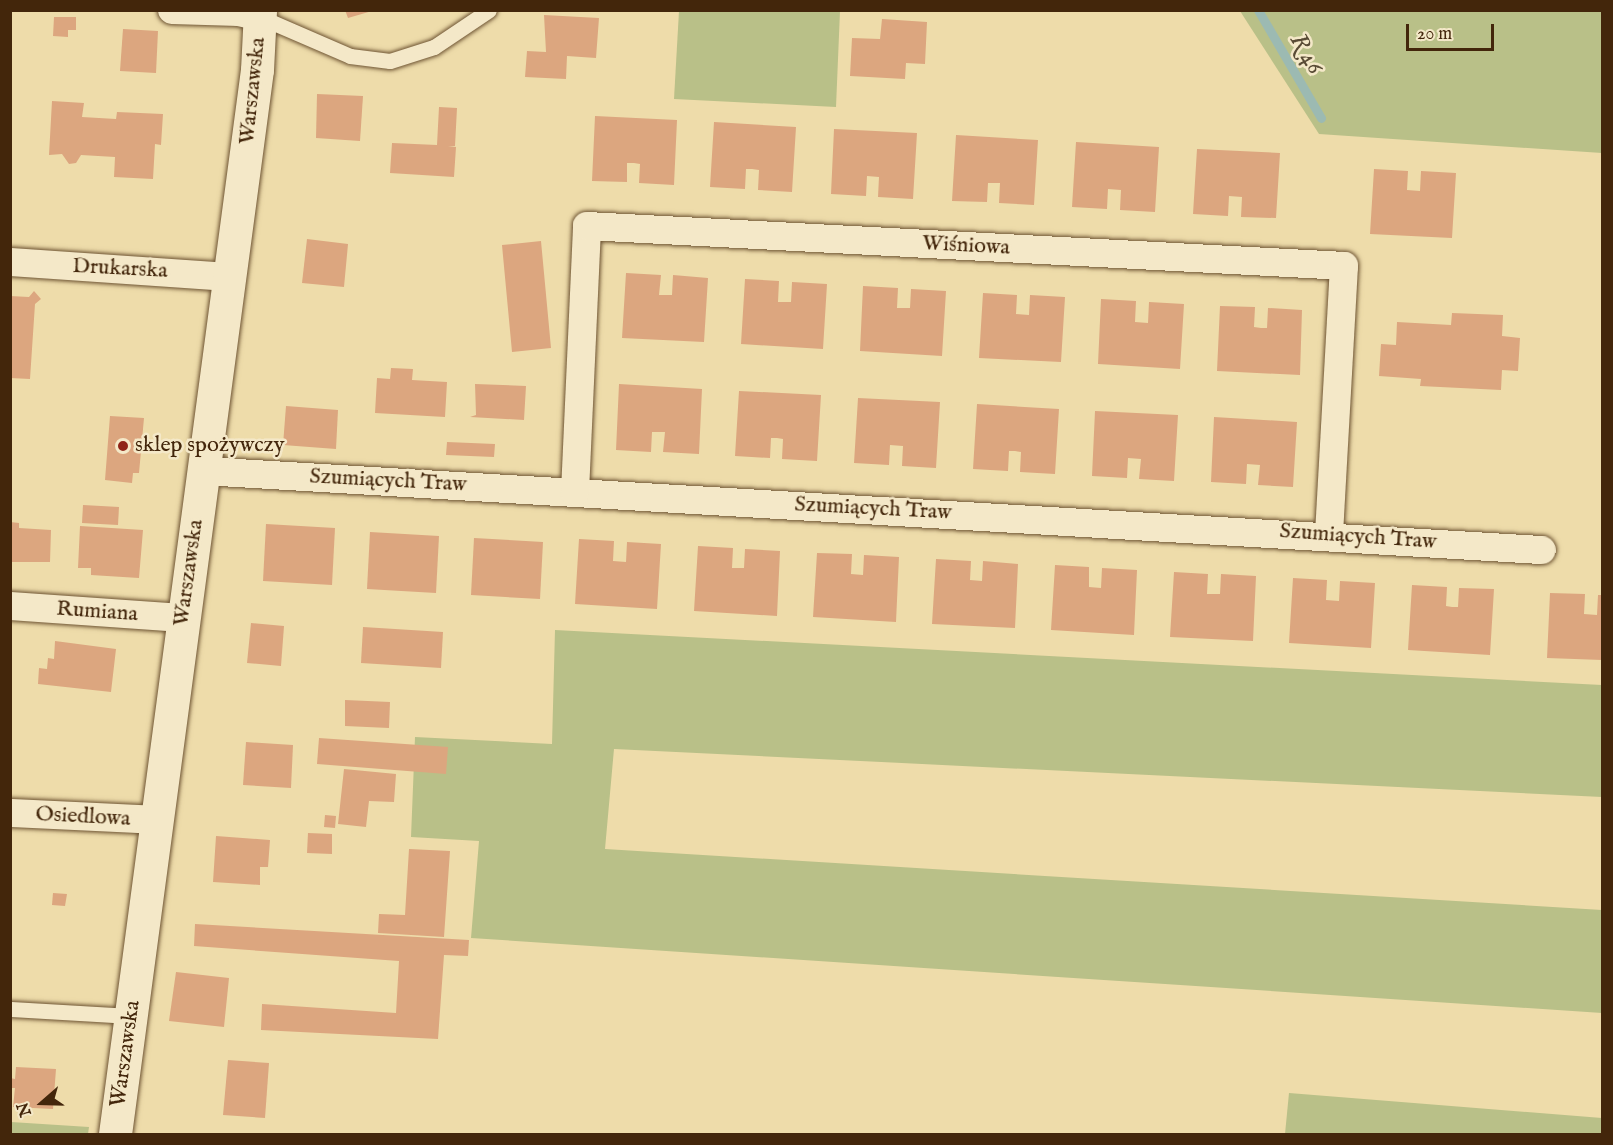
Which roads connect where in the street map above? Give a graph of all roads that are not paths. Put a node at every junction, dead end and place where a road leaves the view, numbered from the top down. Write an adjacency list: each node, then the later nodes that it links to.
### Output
1 (172, 10): 3 (street)
2 (489, 10): 3 (lane)
3 (260, 14): 5 (street, Warszawska)
4 (10, 262): 5 (street, Drukarska)
5 (229, 277): 6 (street, Warszawska)
6 (203, 471): 7 (street, Szumiących Traw); 11 (street, Warszawska)
7 (575, 492): 8 (street, Szumiących Traw); 8 (street, Wiśniowa)
8 (1329, 534): 9 (street, Szumiących Traw)
9 (1542, 549)
10 (10, 606): 11 (street, Rumiana)
11 (183, 618): 13 (street, Warszawska)
12 (10, 813): 13 (street, Osiedlowa)
13 (156, 820): 15 (street, Warszawska)
14 (10, 1009): 15 (lane)
15 (132, 1016): 16 (street, Warszawska)
16 (115, 1134)

